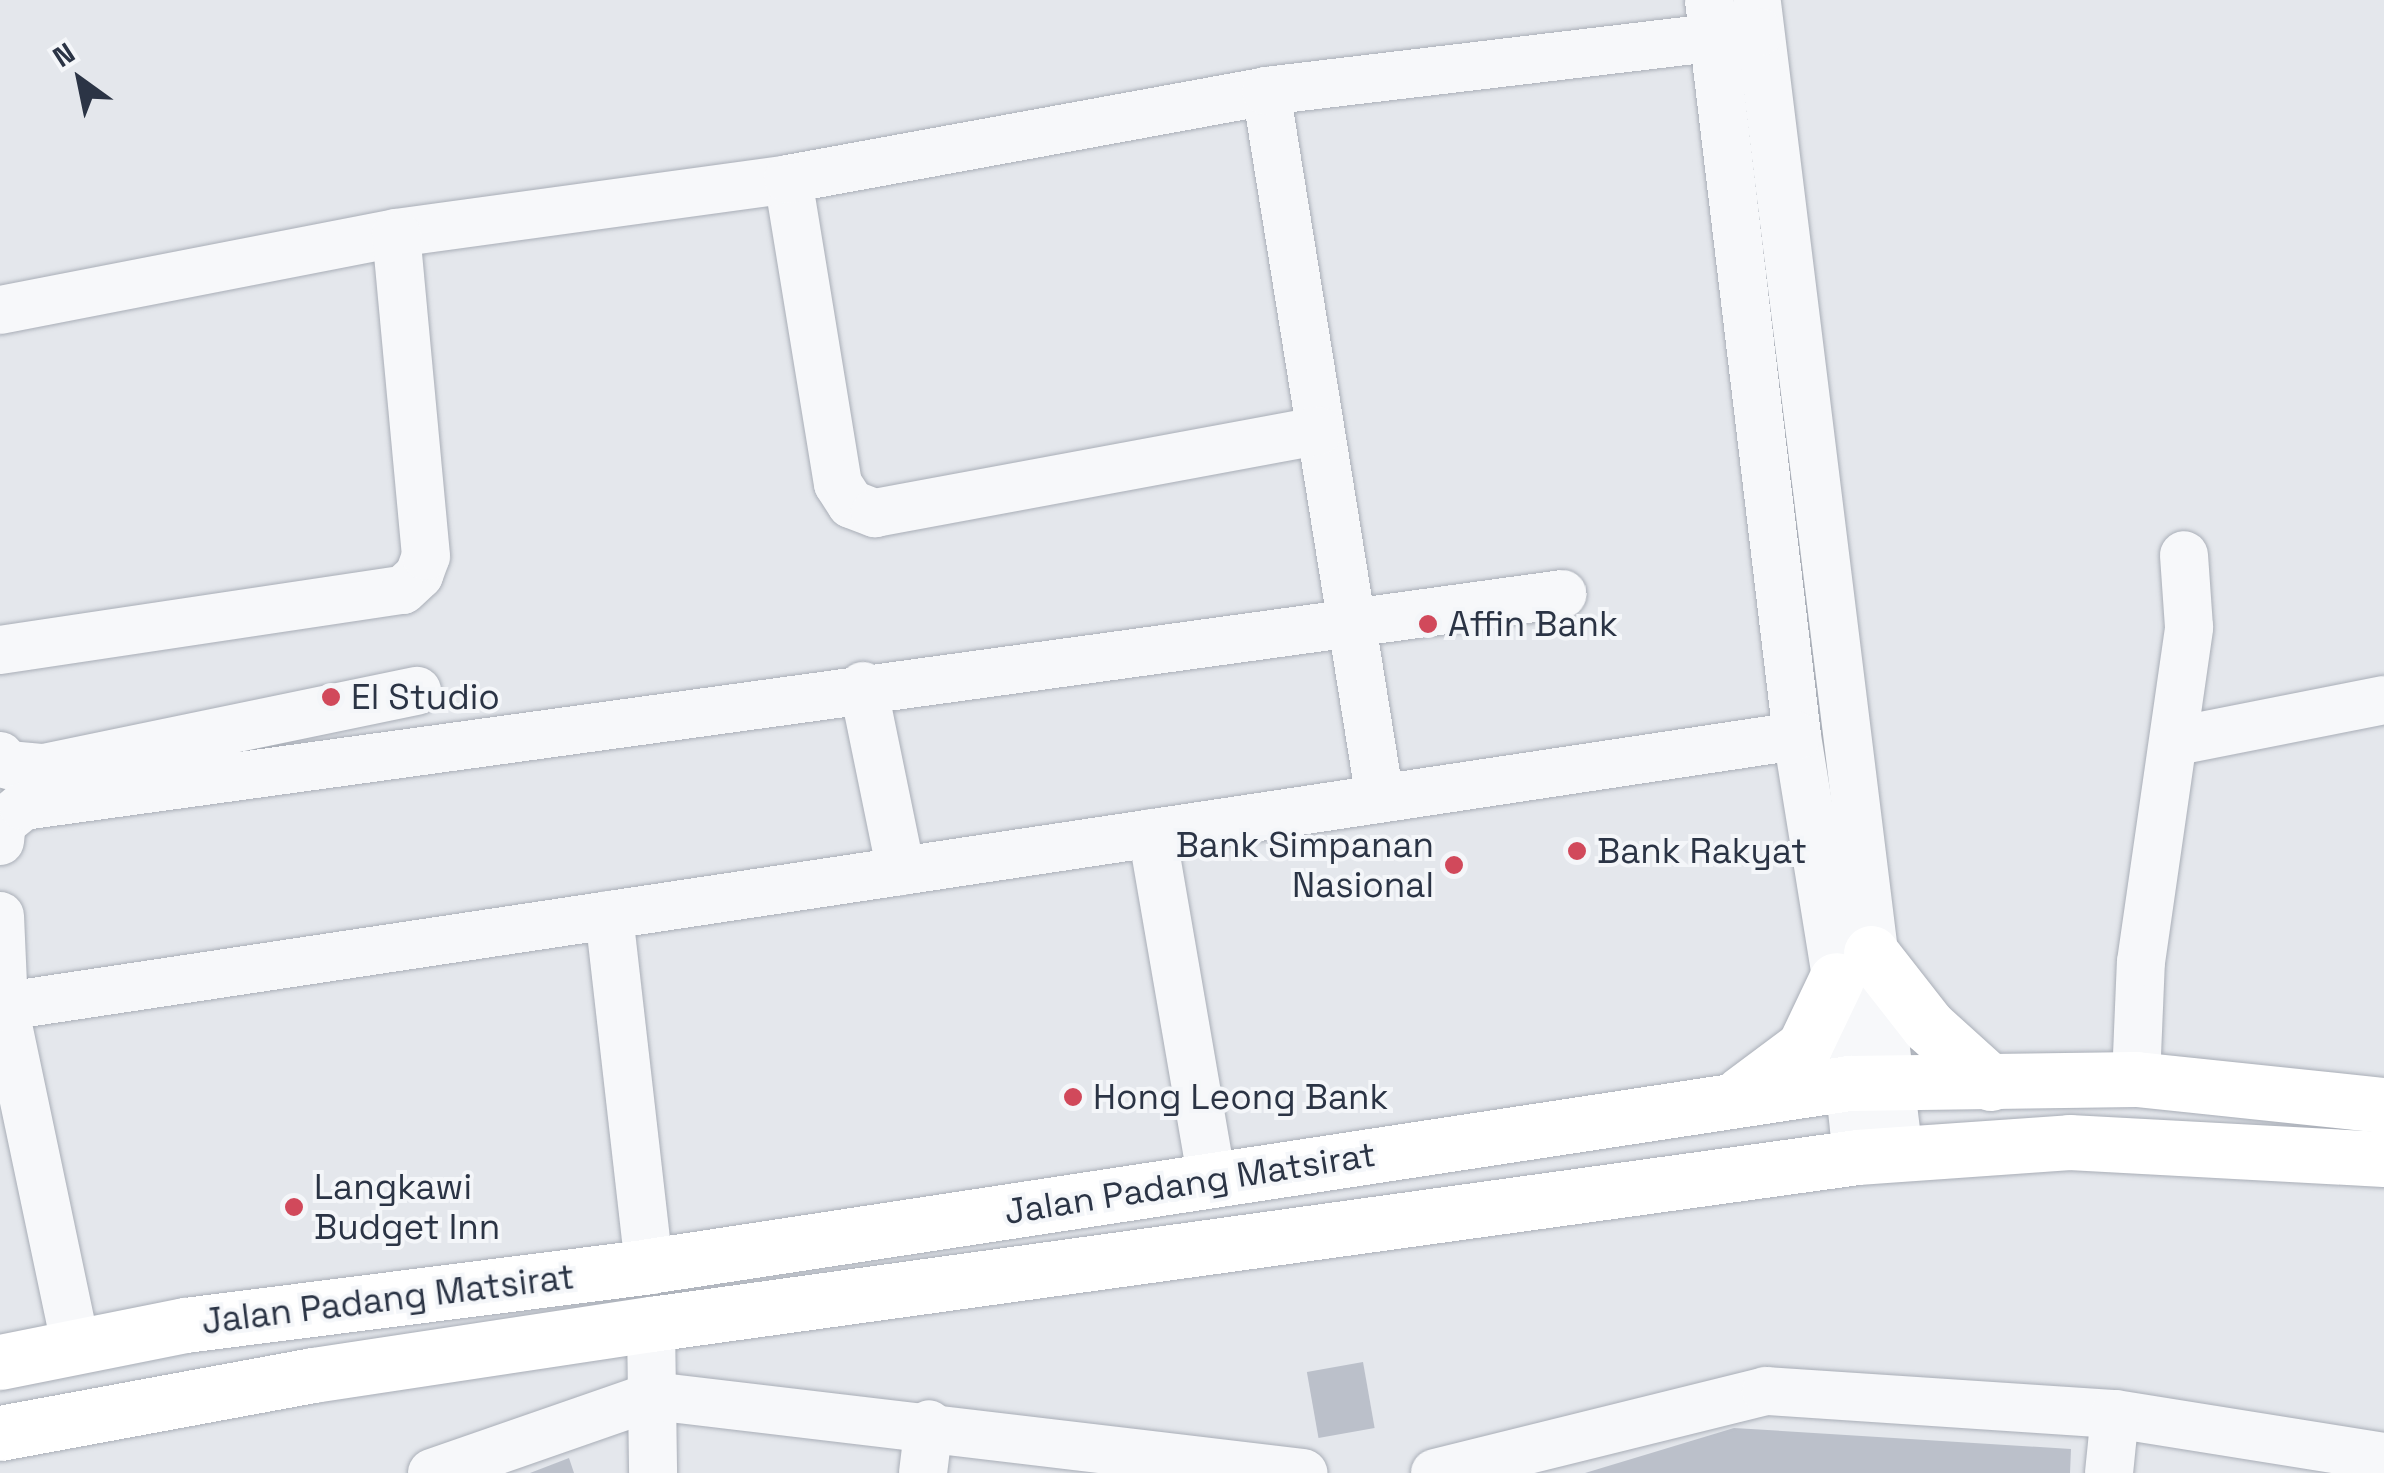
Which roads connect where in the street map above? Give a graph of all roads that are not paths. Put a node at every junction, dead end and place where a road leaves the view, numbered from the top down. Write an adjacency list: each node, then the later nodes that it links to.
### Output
1 (1758, 16): 2 (street); 25 (street)
2 (1711, 19): 3 (street); 15 (street)
3 (1266, 91): 4 (street); 7 (street)
4 (788, 180): 5 (street); 7 (street)
5 (396, 233): 6 (street); 11 (street)
6 (0, 310)
7 (1318, 431): 10 (street)
8 (2184, 556): 17 (street)
9 (1562, 594): 10 (street)
10 (1354, 626): 12 (street); 19 (street)
11 (0, 650)
12 (863, 686): 21 (street); 22 (street)
13 (417, 690): 18 (street)
14 (2362, 704): 16 (street); 17 (street)
15 (1798, 736): 19 (street); 25 (street)
16 (2384, 736)
17 (2177, 741): 27 (street)
18 (0, 756)
19 (1380, 798): 20 (street)
20 (1152, 834): 22 (street); 34 (street)
21 (0, 841)
22 (901, 871): 23 (street)
23 (609, 915): 26 (street); 36 (street)
24 (0, 916): 26 (street)
25 (1854, 967): 28 (street); 29 (main road); 30 (main road)
26 (2, 1006): 35 (street)
27 (2136, 1079): 29 (main road, Jalan Padang Matsirat); 31 (main road, Jalan Padang Matsirat)
28 (1868, 1081): 29 (main road, Jalan Padang Matsirat); 30 (main road, Jalan Padang Matsirat); 32 (street)
29 (1991, 1083)
30 (1734, 1098): 34 (main road, Jalan Padang Matsirat)
31 (2384, 1105)
32 (1878, 1155): 33 (main road, Jalan Padang Matsirat); 37 (main road, Jalan Padang Matsirat)
33 (2384, 1160)
34 (1212, 1180): 36 (main road, Jalan Padang Matsirat)
35 (21, 1194): 38 (street)
36 (649, 1266): 38 (main road, Jalan Padang Matsirat)
37 (650, 1324): 40 (street); 43 (main road, Jalan Padang Matsirat)
38 (76, 1342): 39 (main road, Jalan Padang Matsirat)
39 (0, 1362)
40 (652, 1396): 42 (street); 47 (street); 48 (street)
41 (2115, 1414): 44 (street); 51 (street); 52 (street)
42 (929, 1424): 45 (street); 49 (street)
43 (0, 1434)
44 (2384, 1457)
45 (1087, 1463): 46 (street)
46 (1251, 1470): 50 (street)
47 (432, 1473)
48 (653, 1473)
49 (924, 1473)
50 (1303, 1473)
51 (1436, 1473)
52 (2109, 1473)

